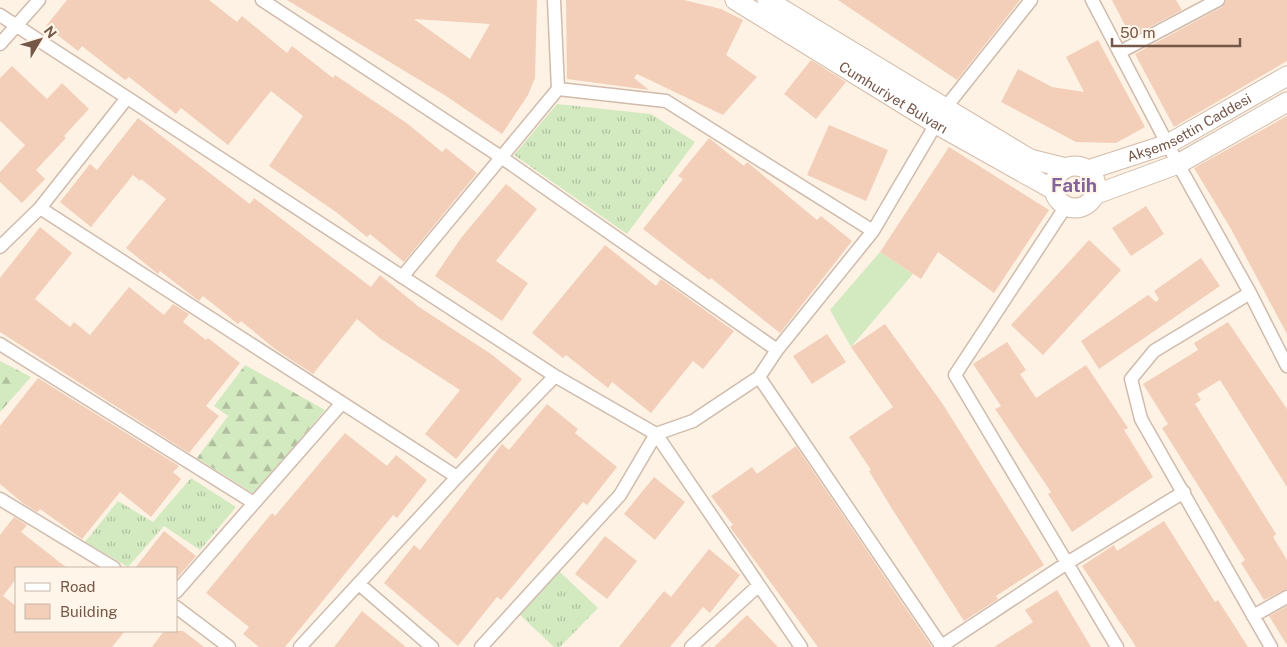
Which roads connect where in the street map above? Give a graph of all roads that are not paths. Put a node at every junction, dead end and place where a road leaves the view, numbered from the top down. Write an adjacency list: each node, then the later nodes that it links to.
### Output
1 (39, 0): 10 (street)
2 (262, 0): 20 (street)
3 (554, 0): 14 (street)
4 (735, 0): 18 (main road, Cumhuriyet Bulvarı)
5 (767, 0): 17 (main road, Cumhuriyet Bulvarı)
6 (1031, 0): 17 (street)
7 (1092, 0): 12 (street)
8 (1218, 0): 12 (street)
9 (0, 16): 10 (street)
10 (17, 26): 11 (street); 15 (street)
11 (0, 44)
12 (1120, 52): 19 (street)
13 (1287, 76): 19 (main road, Akşemsettin Caddesi)
14 (558, 89): 20 (street); 28 (street)
15 (127, 98): 27 (street); 30 (street)
16 (1287, 102): 21 (main road, Akşemsettin Caddesi)
17 (946, 107): 18 (street); 22 (main road, Cumhuriyet Bulvarı)
18 (936, 124): 24 (main road, Cumhuriyet Bulvarı); 28 (street)
19 (1168, 144): 21 (street); 23 (main road, Akşemsettin Caddesi)
20 (501, 157): 30 (street); 33 (street)
21 (1178, 164): 25 (main road, Akşemsettin Caddesi); 31 (street)
22 (1066, 168): 23 (main road); 24 (main road)
23 (1088, 170): 25 (main road)
24 (1054, 190): 26 (main road)
25 (1094, 195): 26 (main road)
26 (1066, 206): 43 (street)
27 (40, 208): 29 (street); 37 (street)
28 (873, 232): 33 (street)
29 (0, 247)
30 (402, 277): 35 (street)
31 (1250, 294): 34 (street); 40 (street)
32 (0, 344): 42 (street)
33 (778, 350): 36 (street)
34 (1287, 366)
35 (555, 376): 38 (street); 39 (street)
36 (759, 377): 38 (street); 57 (street)
37 (342, 403): 39 (street); 42 (street)
38 (656, 434): 46 (street); 54 (street)
39 (457, 477): 45 (street)
40 (1184, 492): 43 (street); 50 (street)
41 (0, 499): 44 (street)
42 (254, 503): 47 (street)
43 (1067, 563): 57 (street); 58 (street)
44 (112, 567)
45 (359, 584): 52 (street); 53 (street)
46 (758, 586): 55 (street); 56 (street)
47 (178, 590)
48 (1287, 596): 50 (street)
49 (178, 609): 51 (street)
50 (1252, 616): 59 (street)
51 (229, 647)
52 (300, 647)
53 (432, 647)
54 (480, 647)
55 (691, 647)
56 (801, 647)
57 (941, 647)
58 (1117, 647)
59 (1271, 647)

